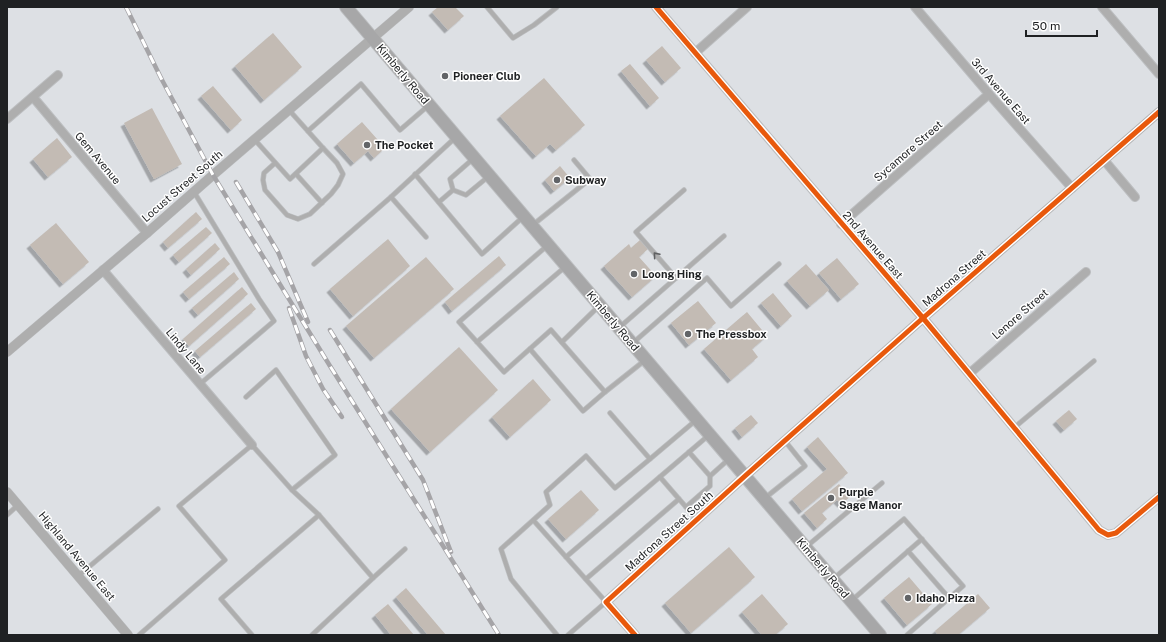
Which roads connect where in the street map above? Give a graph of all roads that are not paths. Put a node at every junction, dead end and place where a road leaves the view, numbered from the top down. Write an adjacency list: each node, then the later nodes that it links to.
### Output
1 (346, 7): 9 (main road, Kimberly Road)
2 (409, 7): 9 (street, Locust Street South)
3 (487, 7): 4 (lane)
4 (557, 7)
5 (656, 7): 10 (street, 2nd Avenue East)
6 (747, 7): 10 (street)
7 (915, 7): 13 (street, 3rd Avenue East)
8 (1102, 7): 11 (street)
9 (372, 38): 15 (main road, Kimberly Road); 16 (street, Locust Street South)
10 (695, 53): 39 (street, 2nd Avenue East)
11 (1159, 74)
12 (58, 75): 14 (street)
13 (989, 94): 30 (street, 3rd Avenue East); 39 (street, Sycamore Street)
14 (33, 97): 18 (street); 41 (street, Gem Avenue)
15 (429, 104): 19 (lane); 20 (main road, Kimberly Road)
16 (288, 110): 19 (lane); 21 (street, Locust Street South)
17 (1159, 112): 25 (street, Madrona Street)
18 (7, 119)
19 (308, 131): 22 (lane)
20 (456, 137): 23 (main road, Kimberly Road); 28 (lane)
21 (254, 139): 26 (lane); 33 (street, Locust Street South)
22 (323, 148): 27 (lane); 37 (lane)
23 (474, 158): 29 (main road, Kimberly Road); 31 (lane)
24 (574, 160): 40 (lane)
25 (1104, 160): 30 (street, Madrona Street); 35 (street)
26 (275, 163): 27 (lane); 37 (lane)
27 (296, 174): 37 (lane)
28 (415, 174): 34 (lane); 36 (lane)
29 (489, 176): 31 (lane); 38 (main road, Kimberly Road)
30 (1072, 188): 52 (street, Madrona Street)
31 (453, 190): 36 (lane)
32 (684, 190): 50 (lane, one-way to 32)
33 (194, 192): 41 (street, Locust Street South); 62 (lane)
34 (391, 197): 43 (lane); 45 (lane)
35 (1136, 197)
36 (439, 202): 38 (lane)
37 (322, 203)
38 (524, 216): 40 (main road, Kimberly Road)
39 (841, 224): 52 (street, 2nd Avenue East)
40 (532, 226): 44 (main road, Kimberly Road)
41 (147, 233): 48 (street, Locust Street South)
42 (724, 236): 50 (lane)
43 (426, 237)
44 (548, 245): 47 (main road, Kimberly Road); 54 (lane)
45 (314, 264)
46 (779, 264): 56 (lane)
47 (566, 266): 51 (main road, Kimberly Road); 54 (lane)
48 (103, 270): 58 (street, Locust Street South); 62 (street, Lindy Lane)
49 (1086, 272): 61 (street, Lenore Street)
50 (676, 278): 53 (lane)
51 (600, 306): 53 (main road, Kimberly Road); 55 (lane)
52 (923, 318): 61 (street, 2nd Avenue East); 69 (street, Madrona Street)
53 (619, 328): 56 (main road, Kimberly Road)
54 (477, 342): 57 (lane)
55 (562, 342): 57 (lane); 63 (lane)
56 (632, 343): 59 (main road, Kimberly Road)
57 (530, 349): 63 (lane)
58 (7, 352)
59 (646, 360): 63 (lane); 66 (main road, Kimberly Road)
60 (1094, 361): 67 (lane)
61 (970, 373): 67 (street, 2nd Avenue East)
62 (200, 384): 70 (street, Lindy Lane)
63 (605, 392)
64 (246, 396): 78 (lane)
65 (610, 413): 73 (lane)
66 (697, 419): 68 (main road, Kimberly Road); 73 (lane)
67 (1014, 427): 80 (street, 2nd Avenue East)
68 (710, 435): 71 (lane); 72 (main road, Kimberly Road)
69 (784, 441): 75 (street, Madrona Street); 81 (lane)
70 (252, 445): 78 (lane); 103 (lane)
71 (689, 452): 74 (lane); 76 (lane)
72 (730, 458): 74 (lane); 75 (main road, Kimberly Road)
73 (650, 459): 89 (lane)
74 (710, 476): 84 (lane)
75 (745, 476): 81 (main road, Kimberly Road); 88 (street, Madrona Street South)
76 (660, 477): 82 (lane); 94 (lane)
77 (882, 483): 91 (lane)
78 (292, 490): 87 (lane)
79 (7, 492): 83 (street, Highland Avenue East)
80 (1159, 497)
81 (764, 498): 91 (main road, Kimberly Road)
82 (679, 499): 84 (lane); 97 (lane)
83 (18, 505): 86 (lane); 95 (street, Highland Avenue East)
84 (686, 507): 88 (lane)
85 (158, 509): 95 (lane)
86 (7, 515)
87 (319, 515): 96 (lane); 104 (lane)
88 (697, 520): 101 (street, Madrona Street South)
89 (534, 521): 94 (lane); 106 (lane)
90 (922, 539): 93 (lane); 98 (lane); 99 (lane)
91 (806, 547): 98 (main road, Kimberly Road)
92 (405, 549): 96 (lane)
93 (908, 551): 99 (lane); 100 (lane)
94 (566, 557): 97 (lane)
95 (78, 576): 102 (street, Highland Avenue East)
96 (373, 578): 105 (lane)
97 (586, 579): 101 (lane)
98 (832, 579): 100 (main road, Kimberly Road)
99 (949, 598): 110 (lane)
100 (851, 601): 109 (main road, Kimberly Road)
101 (606, 602): 107 (lane); 108 (street)
102 (128, 635)
103 (139, 635)
104 (252, 635)
105 (312, 635)
106 (557, 635)
107 (568, 635)
108 (634, 635)
109 (880, 635)
110 (907, 635)

